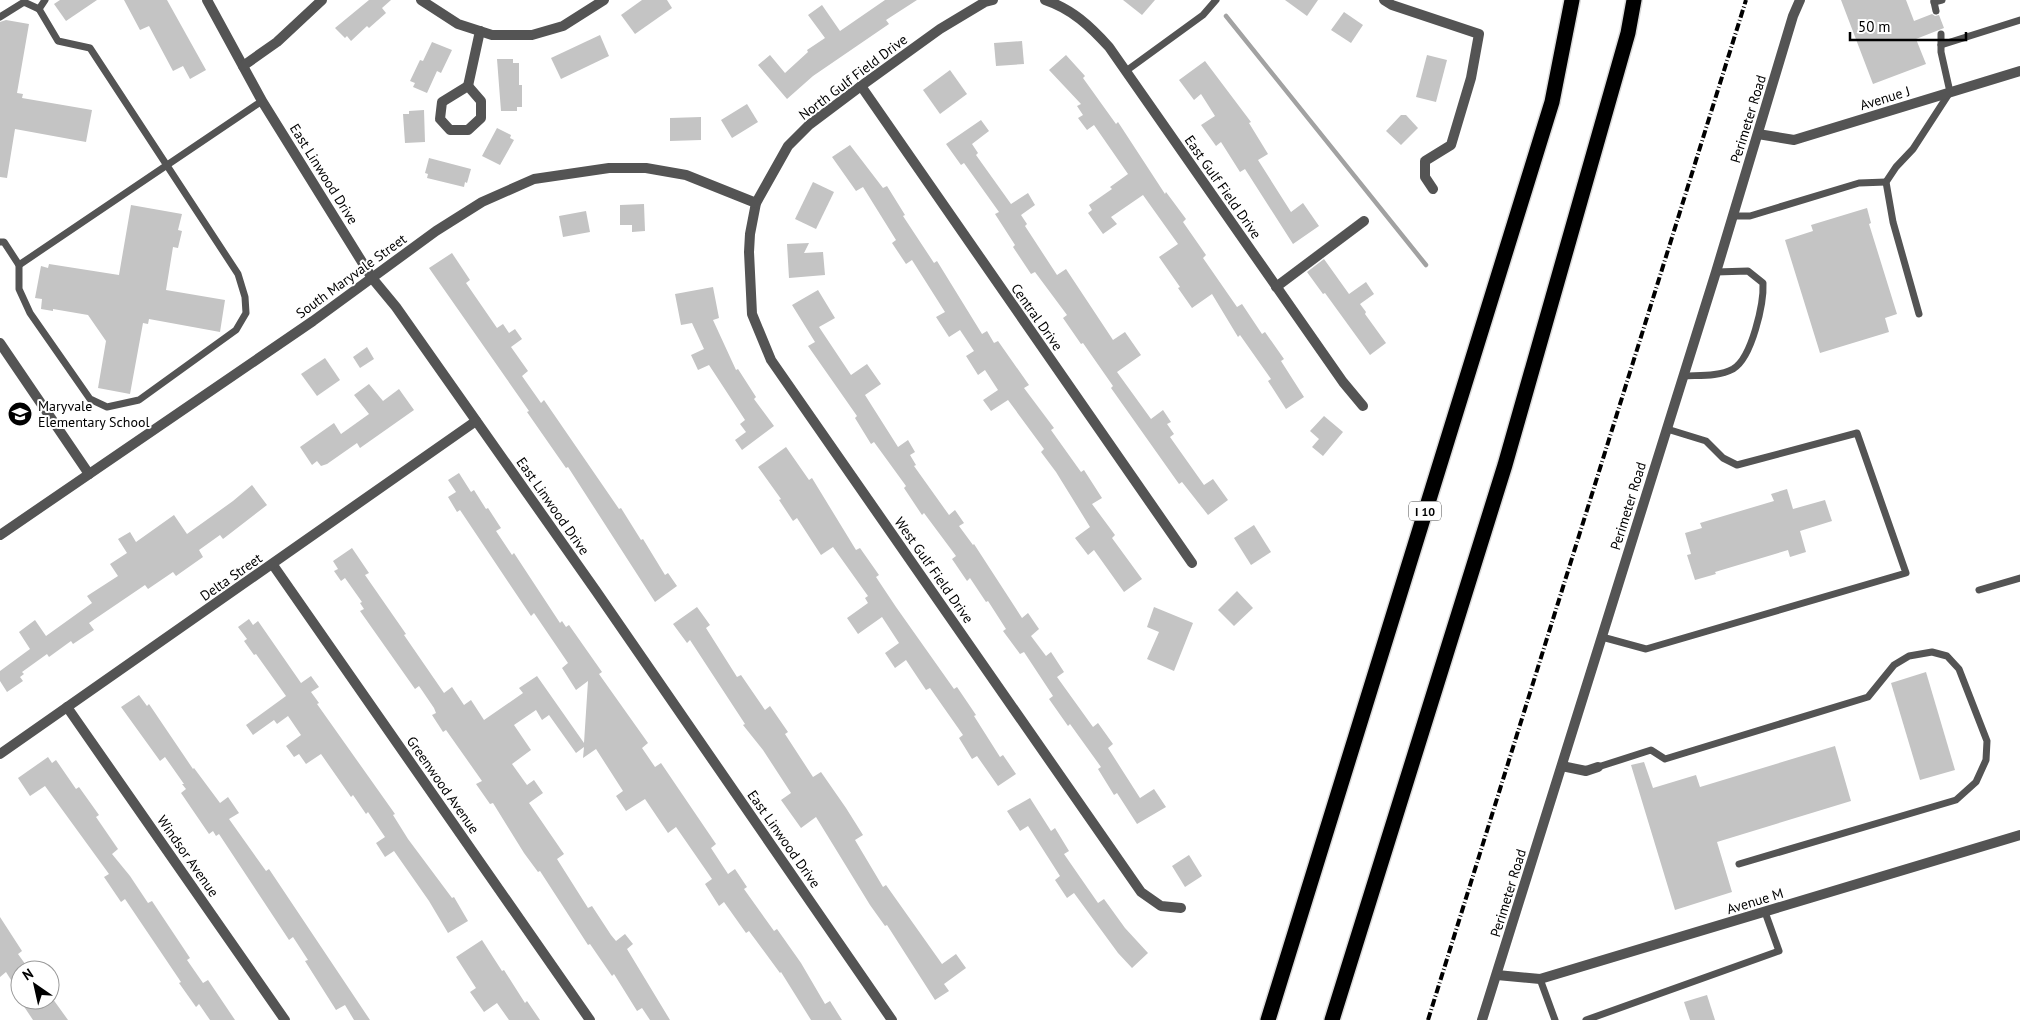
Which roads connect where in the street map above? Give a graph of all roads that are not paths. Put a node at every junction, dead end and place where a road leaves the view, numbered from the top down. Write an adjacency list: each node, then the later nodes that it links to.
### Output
1 (45, 0): 16 (lane)
2 (207, 0): 24 (street, East Linwood Drive)
3 (322, 0): 24 (street)
4 (421, 0): 20 (street)
5 (604, 0): 20 (street)
6 (993, 0): 28 (street, North Gulf Field Drive)
7 (1045, 0): 25 (street, East Gulf Field Drive)
8 (1216, 0): 25 (lane)
9 (1384, 0): 34 (street)
10 (1572, 0): 69 (highway, I 10)
11 (1634, 0): 21 (highway)
12 (1643, 0): 21 (highway)
13 (1800, 0): 31 (street, Perimeter Road)
14 (1942, 0): 15 (lane)
15 (1934, 1): 17 (lane)
16 (39, 9): 18 (lane); 32 (lane)
17 (1936, 11)
18 (0, 17)
19 (2020, 20): 23 (lane)
20 (480, 31): 27 (street)
21 (1628, 33): 70 (highway)
22 (1941, 34): 23 (lane)
23 (1941, 46): 29 (lane)
24 (243, 66): 30 (street, East Linwood Drive)
25 (1126, 71): 42 (street, East Gulf Field Drive)
26 (2020, 71): 29 (street, Avenue J)
27 (468, 86): 27 (street)
28 (861, 86): 35 (street, North Gulf Field Drive); 51 (street, Central Drive)
29 (1950, 92): 31 (street, Avenue J); 33 (lane)
30 (262, 101): 32 (lane); 41 (street, East Linwood Drive)
31 (1758, 134): 36 (street, Perimeter Road)
32 (166, 165): 39 (lane); 39 (lane)
33 (1886, 182): 36 (lane); 43 (lane)
34 (1433, 189)
35 (756, 203): 41 (street, South Maryvale Street); 62 (street, West Gulf Field Drive)
36 (1733, 216): 40 (street, Perimeter Road)
37 (1364, 221): 42 (street)
38 (0, 242): 39 (lane)
39 (20, 265)
40 (1716, 272): 45 (street, Perimeter Road); 45 (lane)
41 (372, 278): 47 (street, East Linwood Drive); 49 (street, South Maryvale Street)
42 (1276, 287): 46 (street, East Gulf Field Drive)
43 (1919, 314)
44 (0, 343): 49 (street)
45 (1683, 376): 48 (street, Perimeter Road)
46 (1363, 406)
47 (476, 422): 52 (street, Delta Street); 68 (street, East Linwood Drive)
48 (1667, 429): 55 (street, Perimeter Road); 55 (lane)
49 (89, 474): 50 (street, South Maryvale Street)
50 (0, 535)
51 (1192, 563)
52 (273, 565): 56 (street, Delta Street); 67 (street, Greenwood Avenue)
53 (2020, 578): 54 (lane)
54 (1979, 590)
55 (1602, 637): 58 (street, Perimeter Road)
56 (68, 707): 57 (street, Delta Street); 66 (street, Windsor Avenue)
57 (0, 754)
58 (1562, 766): 59 (street); 64 (street, Perimeter Road)
59 (1598, 767): 61 (lane)
60 (2020, 835): 63 (street, Avenue M)
61 (1740, 864)
62 (1181, 908)
63 (1765, 912): 65 (street, Avenue M); 73 (lane)
64 (1496, 975): 65 (street, Avenue M); 71 (street, Perimeter Road)
65 (1540, 979): 72 (lane)
66 (286, 1020)
67 (590, 1020)
68 (892, 1020)
69 (1268, 1020)
70 (1332, 1020)
71 (1482, 1020)
72 (1555, 1020)
73 (1586, 1020)

